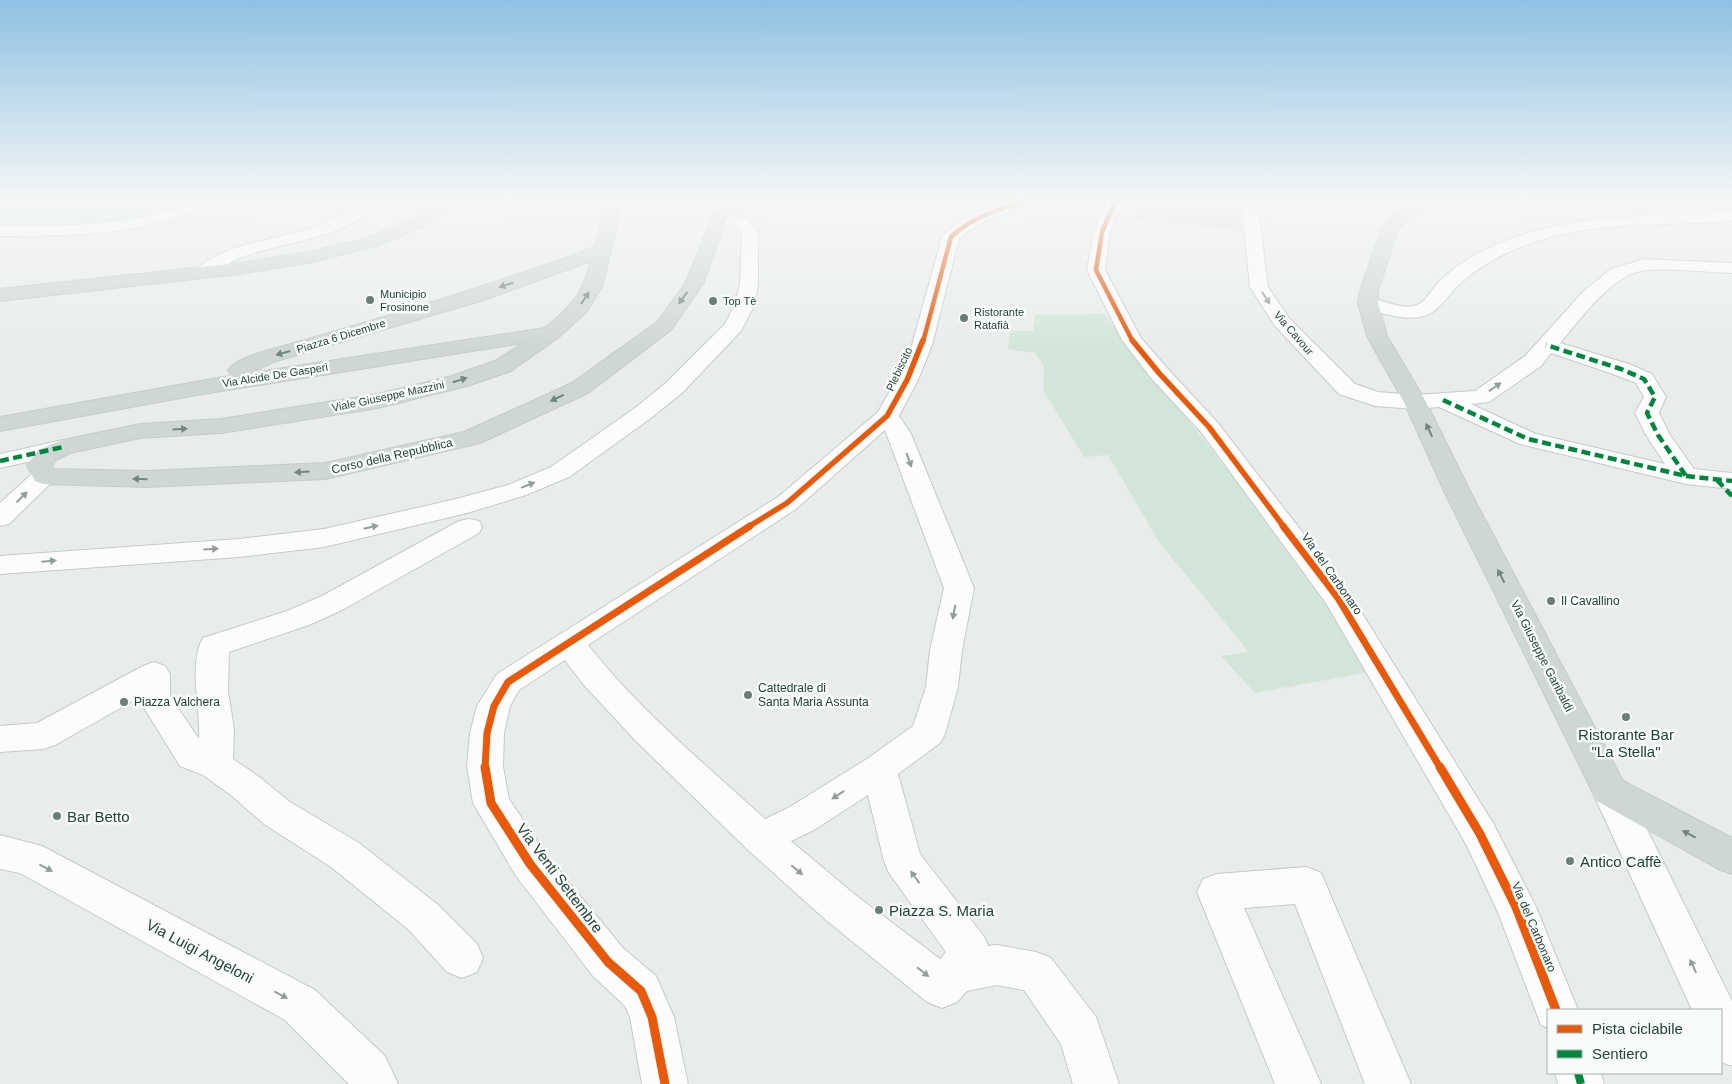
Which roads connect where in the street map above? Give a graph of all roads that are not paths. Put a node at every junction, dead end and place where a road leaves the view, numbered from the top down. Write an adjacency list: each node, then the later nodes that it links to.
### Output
1 (250, 250): 12 (street)
2 (337, 250): 12 (main road)
3 (707, 250): 24 (main road, Corso della Repubblica, one-way to 24)
4 (750, 250): 30 (street, one-way to 4)
5 (948, 250): 20 (street, Plebiscito)
6 (1099, 250): 41 (street, Via del Carbonaro)
7 (1254, 250): 19 (street, Via Cavour, one-way to 19)
8 (1382, 250): 14 (main road)
9 (1500, 250): 14 (street)
10 (601, 251): 15 (main road, Viale Giuseppe Mazzini, one-way to 10); 17 (main road, Piazza 6 Dicembre, one-way to 17)
11 (1732, 268): 16 (street, Via Cavour)
12 (204, 272): 13 (main road)
13 (0, 296)
14 (1368, 304): 19 (main road, Via Giuseppe Garibaldi)
15 (552, 333): 17 (main road, Via Alcide De Gasperi); 22 (main road, Viale Giuseppe Mazzini, one-way to 15)
16 (1546, 346): 18 (street, Via Cavour, one-way to 16); 25 (street)
17 (198, 388): 21 (main road, Via Alcide De Gasperi)
18 (1443, 400): 19 (street, Via Cavour); 25 (street)
19 (1415, 402): 35 (main road, Via Giuseppe Garibaldi, one-way to 19)
20 (887, 416): 29 (street, Plebiscito); 34 (street, one-way to 34)
21 (0, 424)
22 (63, 447): 23 (street); 24 (main road)
23 (0, 461)
24 (44, 476): 27 (street, one-way to 24)
25 (1686, 476): 26 (street)
26 (1727, 486)
27 (0, 518)
28 (469, 527): 33 (street)
29 (740, 530): 31 (street, Via Venti Settembre)
30 (0, 565)
31 (568, 642): 36 (street); 46 (street, Via Venti Settembre)
32 (0, 739): 33 (street)
33 (215, 765): 39 (street)
34 (879, 769): 36 (street, one-way to 36); 40 (street, one-way to 34)
35 (1610, 791): 38 (main road, one-way to 35); 42 (street, Via Giuseppe Garibaldi, one-way to 35)
36 (760, 838): 40 (street, one-way to 40)
37 (0, 852): 45 (street, Via Luigi Angeloni, one-way to 45)
38 (1732, 857)
39 (462, 958)
40 (956, 973): 47 (street)
41 (1556, 1009)
42 (1714, 1009)
43 (1722, 1027): 44 (street)
44 (1732, 1044)
45 (375, 1084)
46 (665, 1084)
47 (1096, 1084)
48 (1298, 1084): 49 (street)
49 (1388, 1084)

